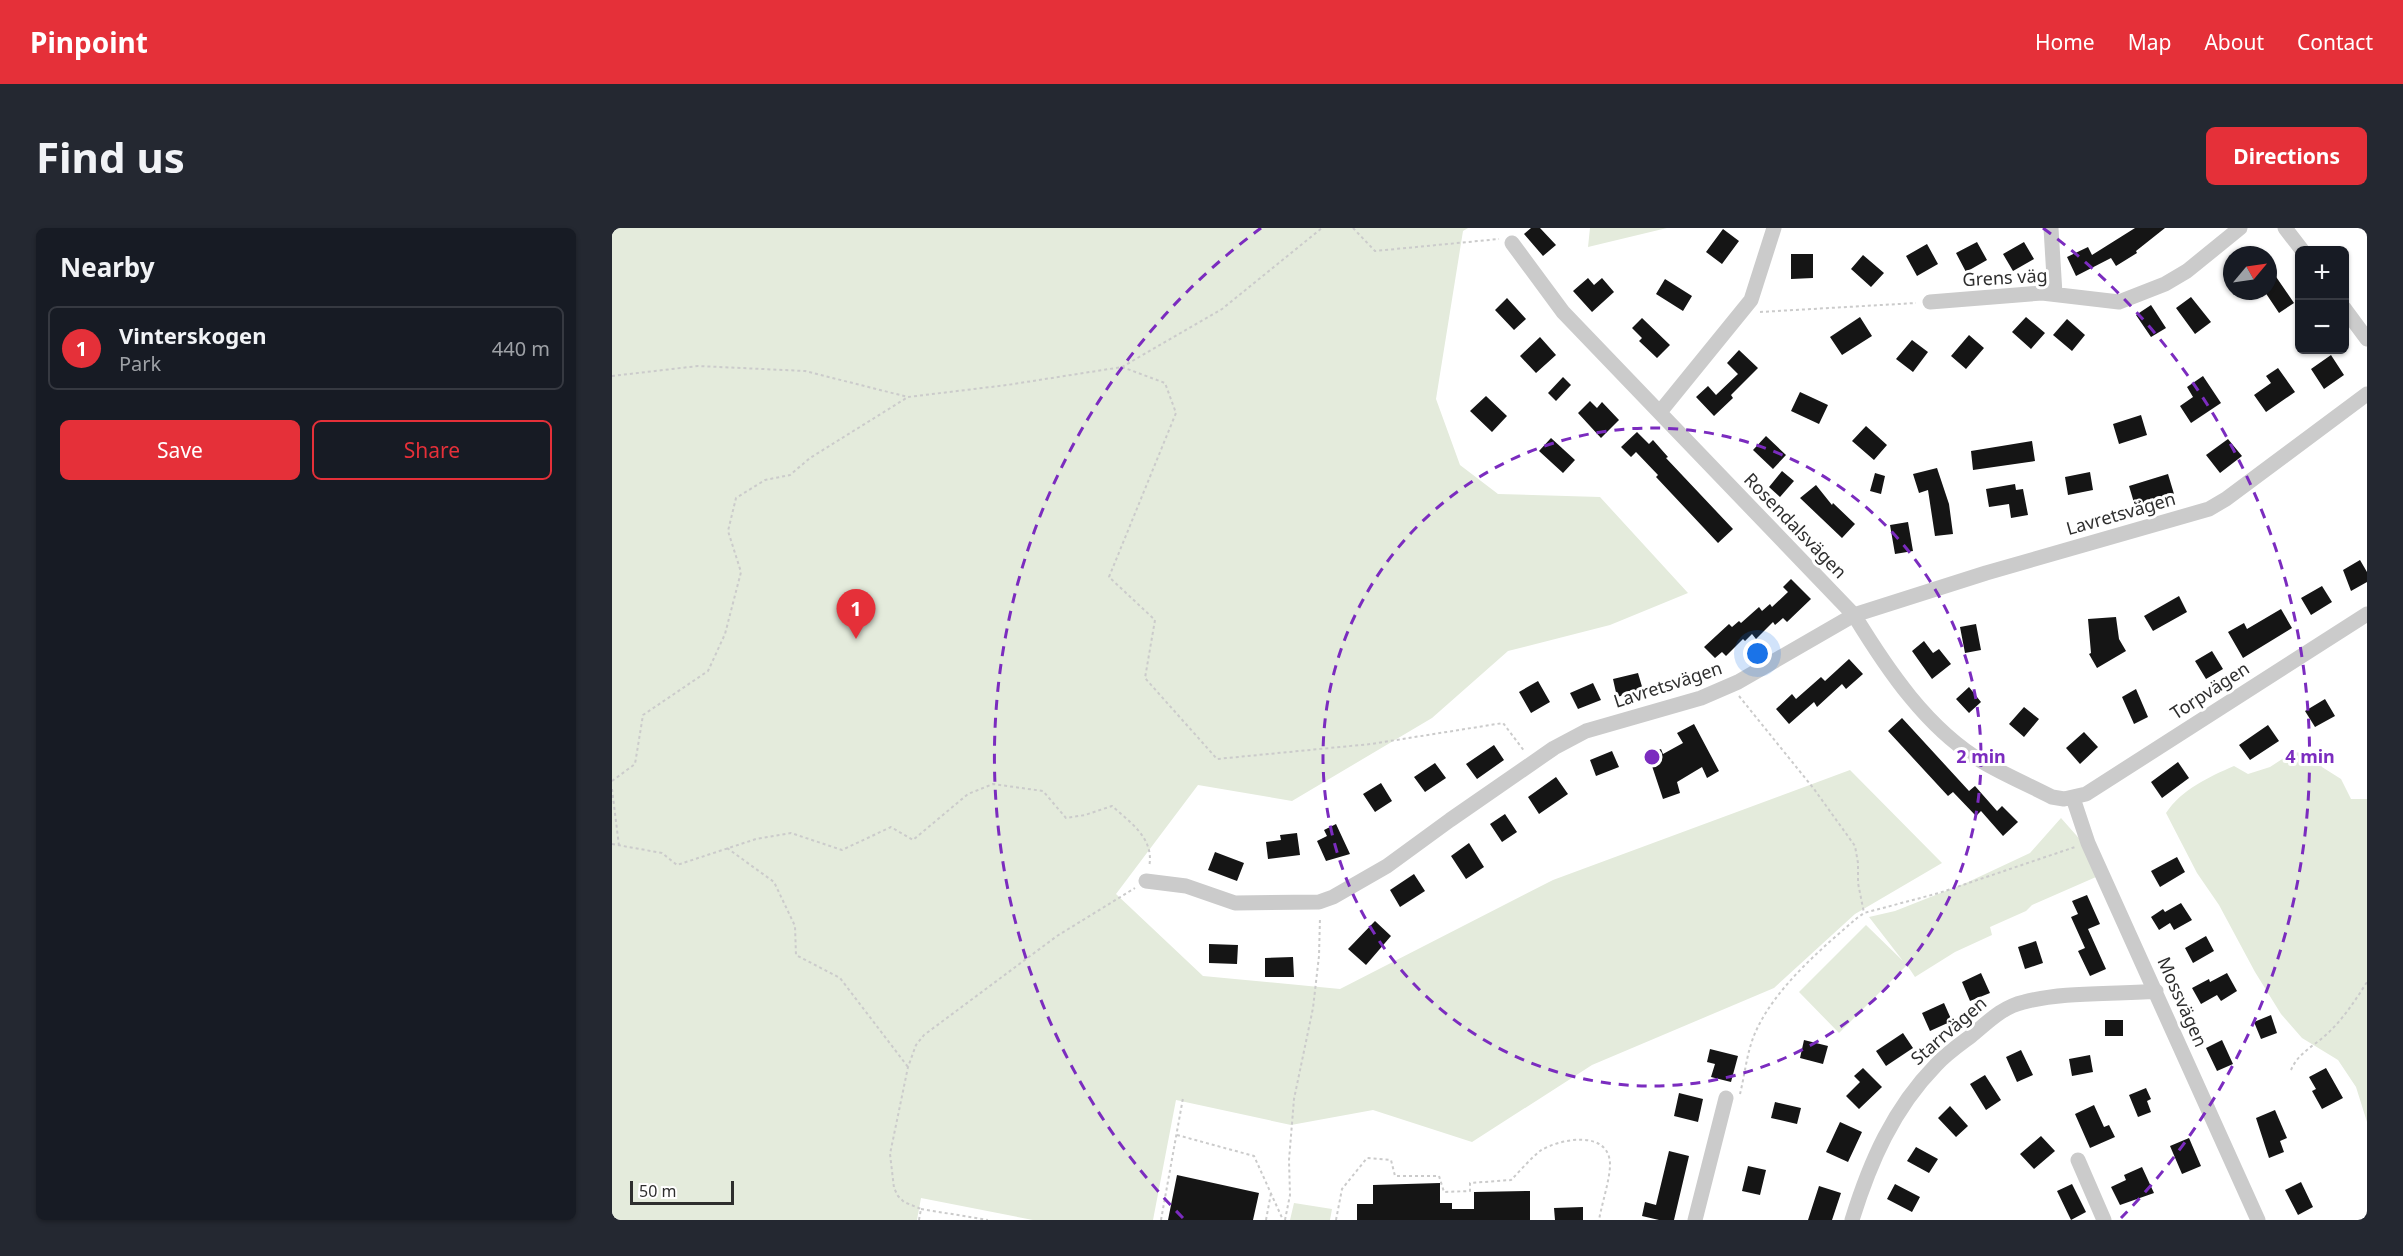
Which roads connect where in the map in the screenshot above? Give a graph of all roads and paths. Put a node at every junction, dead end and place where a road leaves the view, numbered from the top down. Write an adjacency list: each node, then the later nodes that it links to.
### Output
1 (1322, 228): 14 (path)
2 (1353, 228): 7 (path)
3 (1774, 228): 11 (street)
4 (2051, 228): 9 (street)
5 (2240, 228): 9 (street, Grens väg)
6 (2285, 228): 8 (street)
7 (1505, 241): 18 (street, Rosendalsvägen)
8 (2299, 246)
9 (2055, 294): 10 (street, Grens väg)
10 (1930, 302): 11 (path)
11 (1746, 308): 18 (street)
12 (2349, 315): 13 (street)
13 (2367, 339)
14 (1122, 367): 17 (path); 22 (path)
15 (612, 376): 17 (path)
16 (2367, 394): 20 (street, Lavretsvägen)
17 (909, 397): 23 (path)
18 (1660, 412): 20 (street, Rosendalsvägen)
19 (2367, 614): 25 (street, Torpvägen)
20 (1854, 615): 21 (street, Lavretsvägen); 25 (street, Rosendalsvägen)
21 (1730, 685): 22 (street, Lavretsvägen); 32 (path)
22 (1534, 762): 31 (street, Lavretsvägen)
23 (612, 781)
24 (612, 789): 28 (path)
25 (2073, 798): 26 (street, Mossvägen)
26 (2088, 843): 32 (path); 34 (street, Mossvägen)
27 (612, 844): 28 (path)
28 (619, 846): 29 (path)
29 (728, 848): 30 (path); 35 (path)
30 (1146, 881): 31 (street, Lavretsvägen); 35 (path)
31 (1319, 902): 47 (path)
32 (1864, 914): 38 (path)
33 (2367, 982): 36 (path)
34 (2156, 991): 51 (street, Starrvägen); 53 (street, Mossvägen)
35 (908, 1067): 42 (path)
36 (2291, 1070)
37 (1183, 1098): 39 (path)
38 (1726, 1098): 50 (street)
39 (1177, 1135): 41 (path); 45 (path)
40 (2078, 1160): 52 (street)
41 (1271, 1192): 46 (path); 47 (path)
42 (921, 1209): 43 (path); 44 (path)
43 (919, 1220)
44 (988, 1220)
45 (1161, 1220)
46 (1266, 1220)
47 (1284, 1220)
48 (1336, 1220): 49 (path)
49 (1599, 1220)
50 (1695, 1220)
51 (1852, 1220)
52 (2104, 1220)
53 (2258, 1220)

